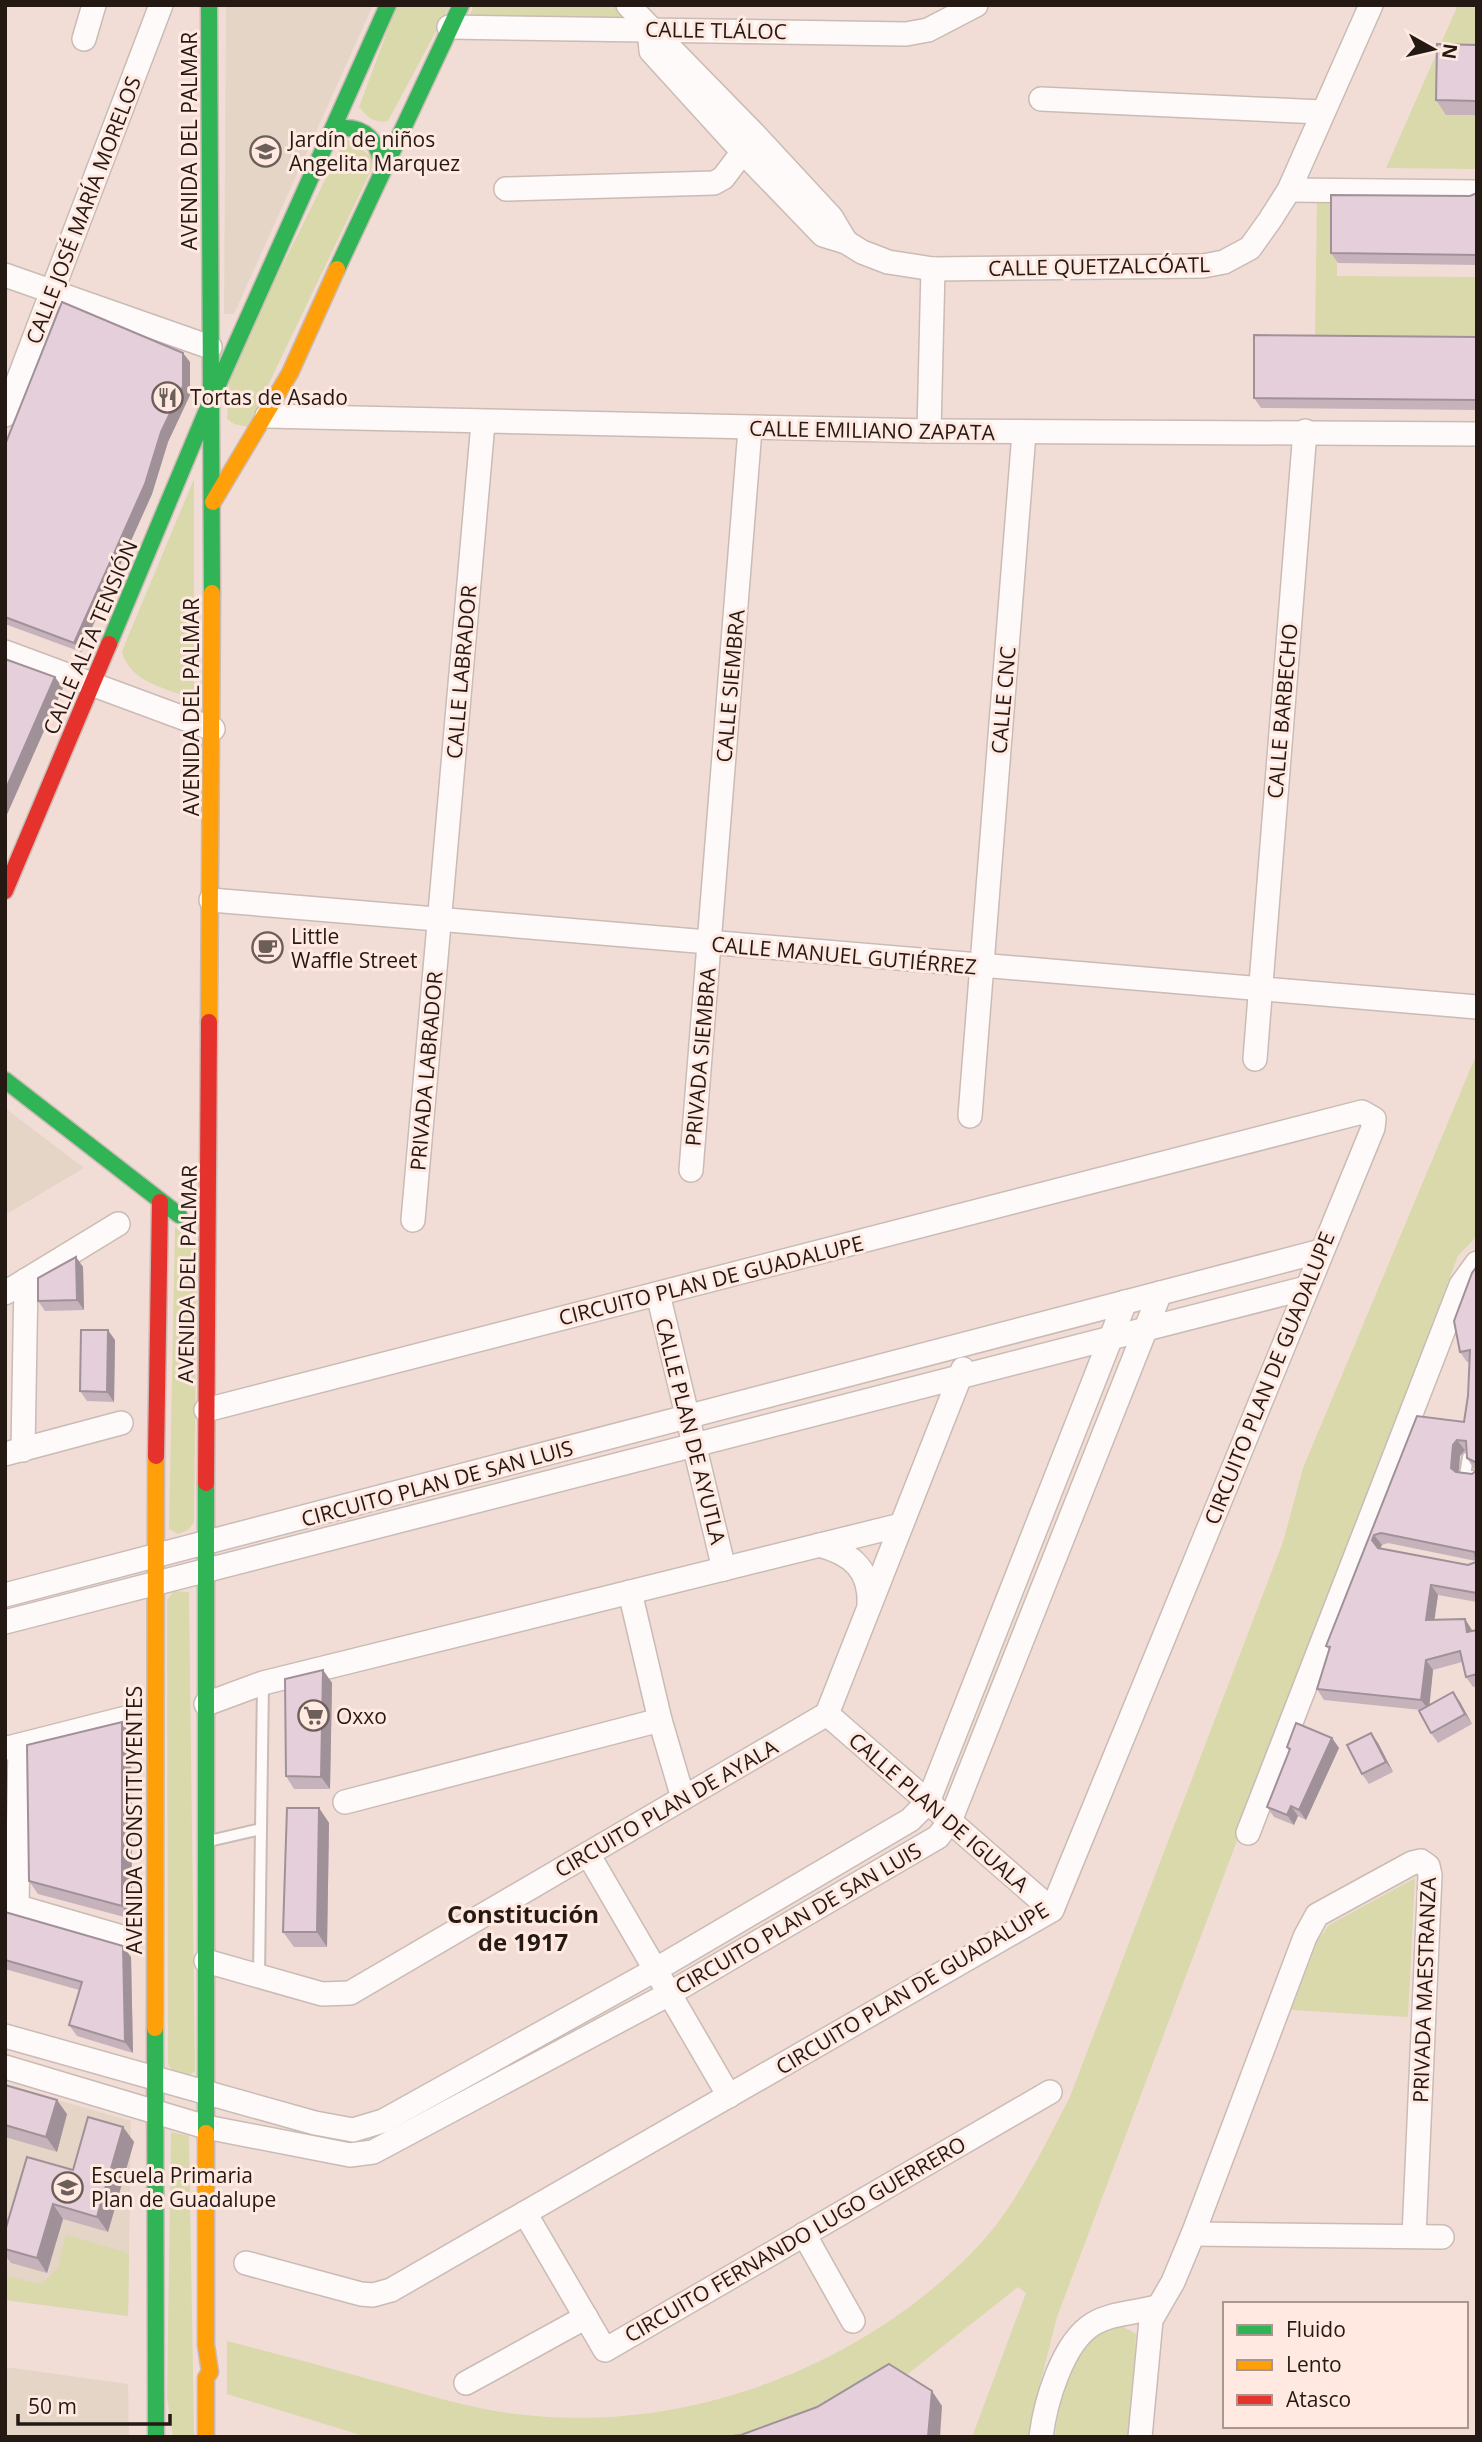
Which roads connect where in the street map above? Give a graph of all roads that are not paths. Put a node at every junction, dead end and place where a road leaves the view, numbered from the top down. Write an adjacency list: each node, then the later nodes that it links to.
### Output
1 (94, 5): 11 (street)
2 (161, 5): 24 (street, CALLE JOSÉ MARÍA MORELOS)
3 (209, 5): 25 (main road, AVENIDA DEL PALMAR)
4 (388, 5): 12 (main road, CALLE ALTA TENSIÓN)
5 (461, 5): 9 (main road)
6 (628, 5): 10 (street, CALLE QUETZALCÓATL)
7 (976, 5): 10 (street, CALLE TLÁLOC)
8 (1371, 5): 14 (street, CALLE QUETZALCÓATL)
9 (449, 27): 10 (street, CALLE TLÁLOC); 15 (main road)
10 (649, 28): 17 (street, CALLE QUETZALCÓATL)
11 (84, 39)
12 (350, 87): 15 (main road); 16 (main road, CALLE ALTA TENSIÓN)
13 (1041, 99): 14 (street)
14 (1321, 112): 20 (street, CALLE QUETZALCÓATL)
15 (391, 125): 18 (main road)
16 (326, 140): 18 (main road); 26 (main road, CALLE ALTA TENSIÓN)
17 (749, 144): 19 (street); 22 (street, CALLE QUETZALCÓATL)
18 (383, 168): 28 (main road)
19 (506, 190)
20 (1289, 190): 21 (street); 22 (street, CALLE QUETZALCÓATL)
21 (1477, 192)
22 (933, 269): 31 (street)
23 (5, 275): 24 (street)
24 (52, 292): 25 (street); 27 (street, CALLE JOSÉ MARÍA MORELOS)
25 (210, 347): 26 (main road, AVENIDA DEL PALMAR)
26 (212, 398): 35 (main road, AVENIDA DEL PALMAR); 37 (main road, CALLE ALTA TENSIÓN)
27 (5, 415)
28 (267, 416): 29 (street, CALLE EMILIANO ZAPATA); 35 (main road)
29 (483, 423): 30 (street, CALLE EMILIANO ZAPATA); 41 (street, CALLE LABRADOR)
30 (750, 429): 31 (street, CALLE EMILIANO ZAPATA); 42 (street, CALLE SIEMBRA)
31 (929, 431): 33 (street, CALLE EMILIANO ZAPATA)
32 (1305, 432): 33 (street, CALLE EMILIANO ZAPATA); 34 (street, CALLE EMILIANO ZAPATA); 44 (street, CALLE BARBECHO)
33 (1024, 433): 43 (street, CALLE CNC)
34 (1477, 435)
35 (212, 502): 38 (main road, AVENIDA DEL PALMAR)
36 (5, 652): 37 (street)
37 (93, 686): 38 (street); 39 (main road, CALLE ALTA TENSIÓN)
38 (213, 729): 40 (main road, AVENIDA DEL PALMAR)
39 (5, 891)
40 (211, 900): 41 (street, CALLE MANUEL GUTIÉRREZ); 53 (main road, AVENIDA DEL PALMAR)
41 (440, 922): 42 (street, CALLE MANUEL GUTIÉRREZ); 51 (street, PRIVADA LABRADOR)
42 (709, 944): 43 (street, CALLE MANUEL GUTIÉRREZ); 49 (street, PRIVADA SIEMBRA)
43 (982, 967): 44 (street, CALLE MANUEL GUTIÉRREZ); 48 (street, CALLE CNC)
44 (1259, 990): 45 (street, CALLE MANUEL GUTIÉRREZ); 46 (street, CALLE BARBECHO)
45 (1477, 1007)
46 (1255, 1059)
47 (5, 1080): 50 (main road)
48 (970, 1116)
49 (691, 1170)
50 (160, 1202): 53 (main road); 76 (main road, AVENIDA CONSTITUYENTES)
51 (413, 1220)
52 (118, 1224): 56 (street)
53 (208, 1235): 66 (main road, AVENIDA DEL PALMAR)
54 (1321, 1251): 57 (street, CIRCUITO PLAN DE GUADALUPE); 59 (street, CIRCUITO PLAN DE SAN LUIS); 60 (street, CIRCUITO PLAN DE GUADALUPE)
55 (1477, 1263): 95 (street)
56 (26, 1280): 58 (street); 70 (street)
57 (1306, 1289): 62 (street, CIRCUITO PLAN DE SAN LUIS); 99 (street, CIRCUITO PLAN DE GUADALUPE)
58 (5, 1293)
59 (1160, 1293): 61 (street, CIRCUITO PLAN DE SAN LUIS); 62 (street, CIRCUITO PLAN DE SAN LUIS)
60 (657, 1294): 66 (street, CIRCUITO PLAN DE GUADALUPE); 67 (street, CALLE PLAN DE AYUTLA)
61 (1125, 1302): 63 (street, CIRCUITO PLAN DE SAN LUIS); 64 (street, CIRCUITO PLAN DE SAN LUIS)
62 (1144, 1330): 63 (street, CIRCUITO PLAN DE SAN LUIS); 93 (street, CIRCUITO PLAN DE SAN LUIS)
63 (1112, 1338): 65 (street, CIRCUITO PLAN DE SAN LUIS); 92 (street, CIRCUITO PLAN DE SAN LUIS)
64 (974, 1342): 65 (street); 67 (street, CIRCUITO PLAN DE SAN LUIS)
65 (959, 1378): 69 (street, CIRCUITO PLAN DE SAN LUIS); 73 (street)
66 (206, 1410): 74 (main road)
67 (687, 1417): 69 (street, CALLE PLAN DE AYUTLA); 74 (street, CIRCUITO PLAN DE SAN LUIS)
68 (121, 1423): 70 (street)
69 (694, 1445): 77 (street, CALLE PLAN DE AYUTLA); 78 (street, CIRCUITO PLAN DE SAN LUIS)
70 (14, 1452)
71 (1468, 1457): 72 (lane)
72 (1477, 1477)
73 (901, 1525): 75 (street); 82 (street)
74 (206, 1545): 76 (street, CIRCUITO PLAN DE SAN LUIS); 78 (main road)
75 (819, 1545): 77 (street); 82 (street)
76 (156, 1557): 79 (main road, AVENIDA CONSTITUYENTES); 81 (street, CIRCUITO PLAN DE SAN LUIS)
77 (724, 1569): 80 (street)
78 (206, 1571): 79 (street, CIRCUITO PLAN DE SAN LUIS); 85 (main road)
79 (155, 1585): 83 (street, CIRCUITO PLAN DE SAN LUIS); 107 (main road, AVENIDA CONSTITUYENTES)
80 (630, 1592): 84 (street); 88 (street)
81 (5, 1595)
82 (869, 1608): 86 (street)
83 (5, 1622)
84 (263, 1683): 85 (street); 94 (lane)
85 (206, 1704): 96 (main road)
86 (827, 1714): 90 (street, CIRCUITO PLAN DE AYALA); 92 (street, CALLE PLAN DE IGUALA)
87 (130, 1717): 89 (street)
88 (660, 1720): 90 (street); 91 (street)
89 (13, 1747): 98 (street)
90 (683, 1798): 97 (street, CIRCUITO PLAN DE AYALA)
91 (345, 1802)
92 (928, 1802): 93 (street, CALLE PLAN DE IGUALA); 102 (street, CIRCUITO PLAN DE SAN LUIS)
93 (950, 1821): 99 (street, CALLE PLAN DE IGUALA); 104 (street, CIRCUITO PLAN DE SAN LUIS)
94 (261, 1829): 96 (lane); 103 (lane)
95 (1248, 1833)
96 (206, 1842): 101 (main road)
97 (588, 1854): 102 (street); 103 (street, CIRCUITO PLAN DE AYALA)
98 (11, 1905): 100 (street)
99 (1052, 1910): 110 (street, CIRCUITO PLAN DE GUADALUPE)
100 (130, 1939)
101 (206, 1961): 103 (street, CIRCUITO PLAN DE AYALA); 108 (main road)
102 (655, 1970): 104 (street); 112 (street, CIRCUITO PLAN DE SAN LUIS)
103 (259, 1975)
104 (669, 1994): 110 (street); 114 (street, CIRCUITO PLAN DE SAN LUIS)
105 (5, 2036): 107 (street, CIRCUITO PLAN DE SAN LUIS)
106 (5, 2067): 111 (street, CIRCUITO PLAN DE SAN LUIS)
107 (154, 2076): 108 (street, CIRCUITO PLAN DE SAN LUIS); 111 (main road, AVENIDA CONSTITUYENTES)
108 (206, 2091): 112 (street, CIRCUITO PLAN DE SAN LUIS); 113 (main road)
109 (1050, 2092): 116 (street, CIRCUITO FERNANDO LUGO GUERRERO)
110 (729, 2096): 115 (street, CIRCUITO PLAN DE GUADALUPE)
111 (154, 2111): 113 (street, CIRCUITO PLAN DE SAN LUIS); 127 (main road, AVENIDA CONSTITUYENTES)
112 (315, 2123): 114 (street)
113 (206, 2127): 114 (street, CIRCUITO PLAN DE SAN LUIS); 128 (main road)
114 (312, 2147)
115 (525, 2213): 120 (street, CIRCUITO PLAN DE GUADALUPE); 123 (street, CIRCUITO FERNANDO LUGO GUERRERO)
116 (804, 2234): 123 (street, CIRCUITO FERNANDO LUGO GUERRERO); 124 (street)
117 (1193, 2234): 118 (street); 118 (street, PRIVADA MAESTRANZA); 121 (street, PRIVADA MAESTRANZA)
118 (1414, 2236): 119 (street)
119 (1442, 2237)
120 (246, 2263)
121 (1156, 2307): 122 (street); 125 (street, PRIVADA MAESTRANZA)
122 (1132, 2314): 125 (street); 129 (street)
123 (586, 2317): 126 (street)
124 (853, 2322)
125 (1149, 2335): 130 (street, PRIVADA MAESTRANZA)
126 (466, 2383)
127 (156, 2437)
128 (206, 2437)
129 (1041, 2437)
130 (1140, 2437)

